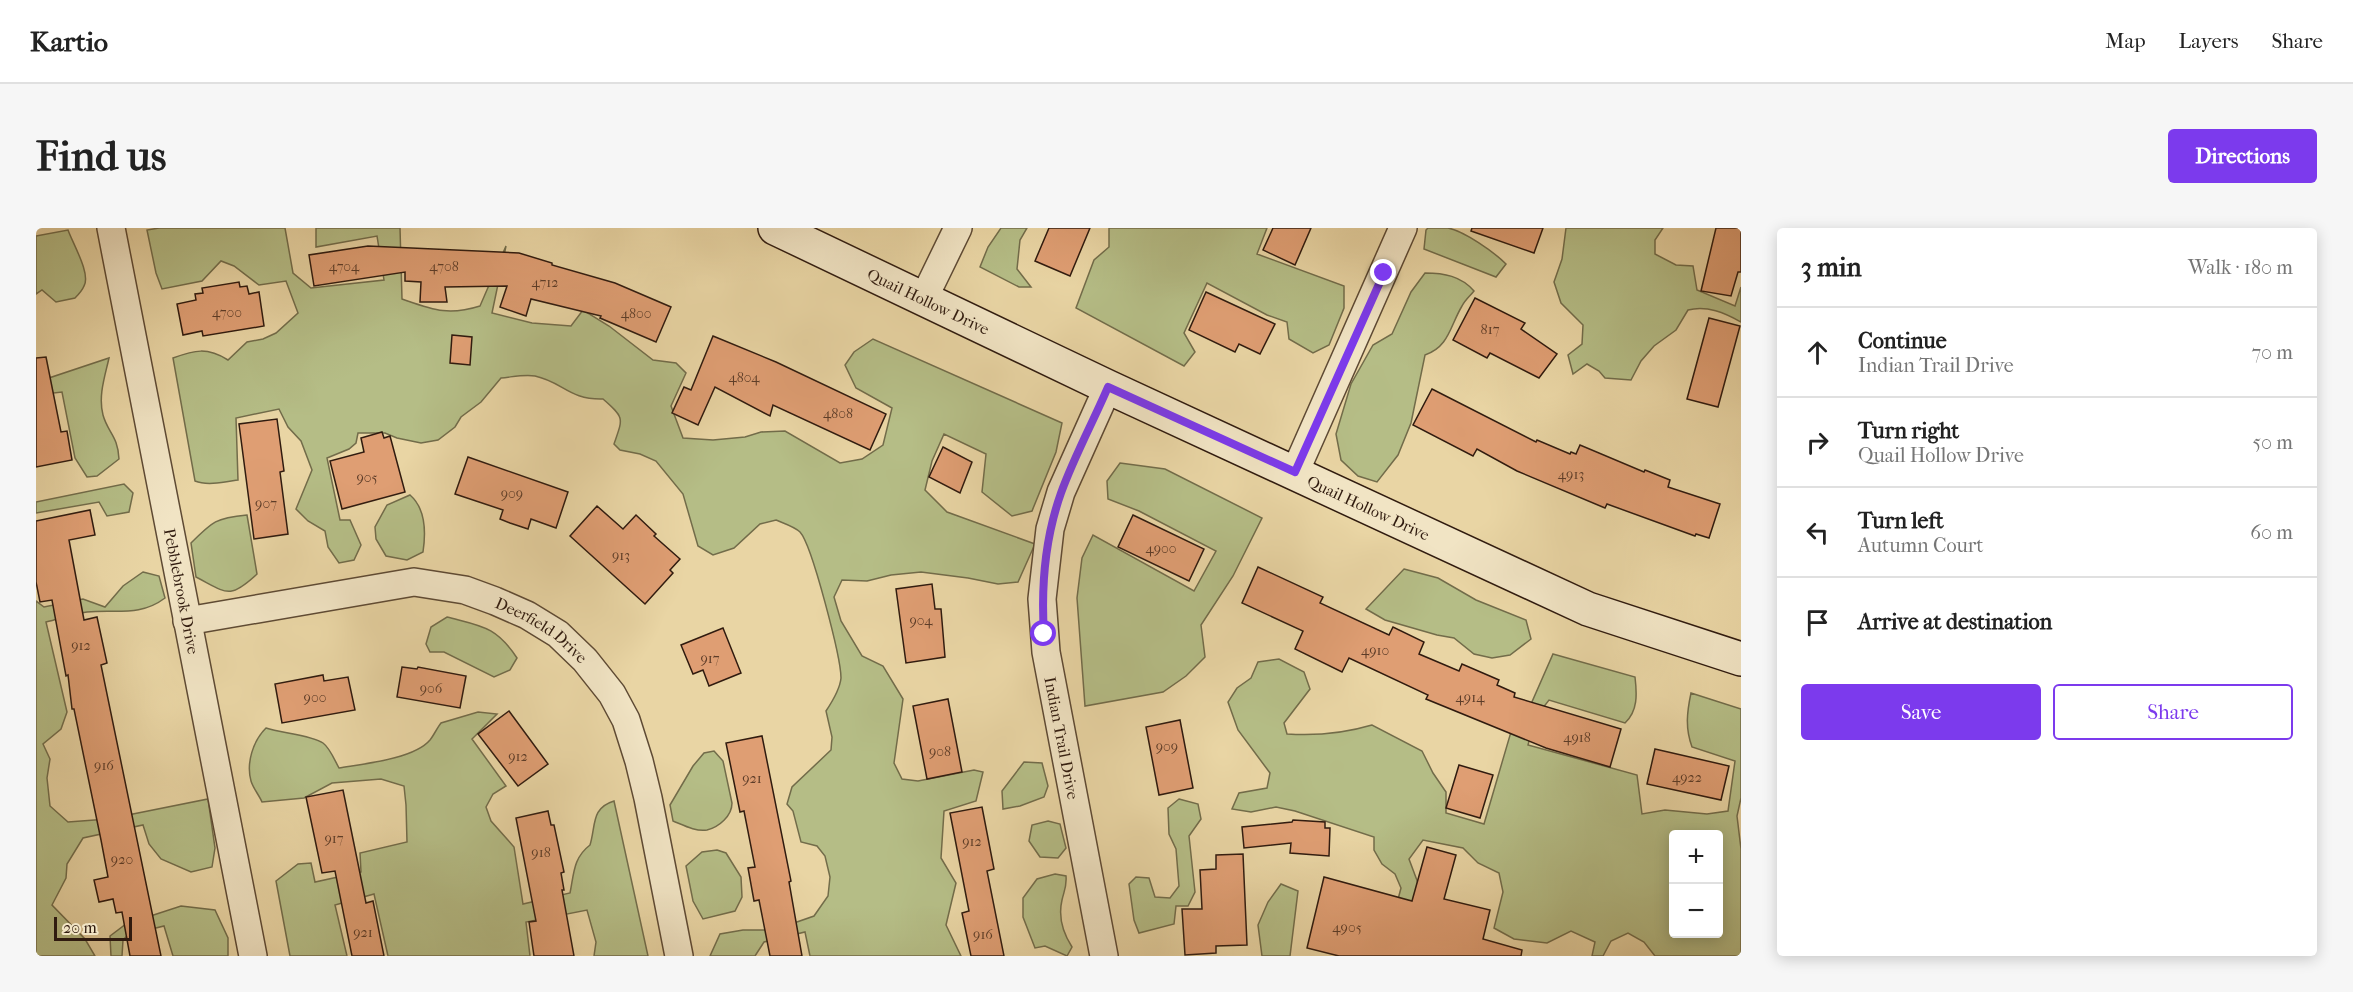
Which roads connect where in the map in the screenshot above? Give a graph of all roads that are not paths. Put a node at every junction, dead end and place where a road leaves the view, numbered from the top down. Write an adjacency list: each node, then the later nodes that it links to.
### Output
1 (111, 228): 8 (street, Pebblebrook Drive)
2 (775, 228): 5 (street, Quail Hollow Drive)
3 (958, 228): 5 (street)
4 (1403, 228): 7 (street)
5 (924, 300): 6 (street, Quail Hollow Drive)
6 (1108, 387): 7 (street, Quail Hollow Drive); 12 (street, Indian Trail Drive)
7 (1295, 472): 9 (street, Quail Hollow Drive)
8 (187, 621): 10 (street, Pebblebrook Drive); 11 (street, Deerfield Drive)
9 (1741, 659)
10 (253, 956)
11 (679, 956)
12 (1104, 956)

